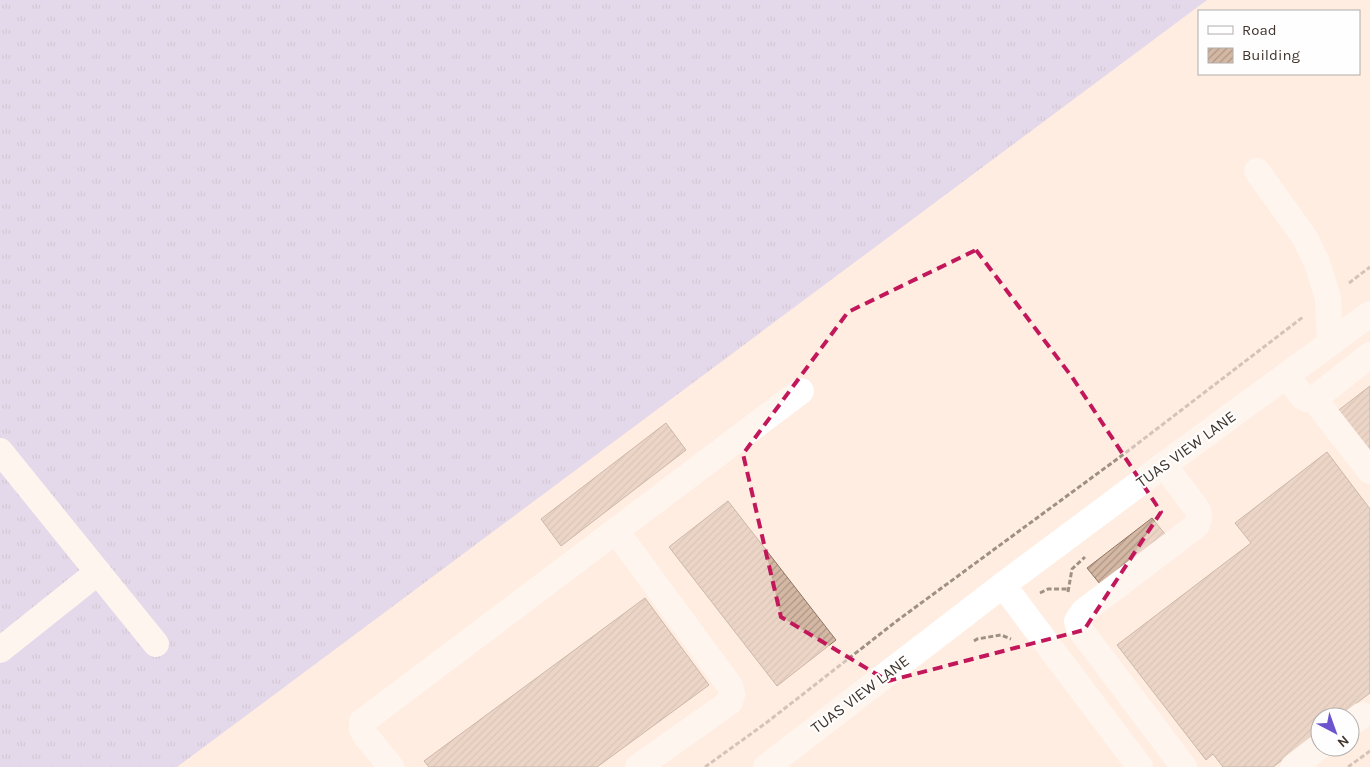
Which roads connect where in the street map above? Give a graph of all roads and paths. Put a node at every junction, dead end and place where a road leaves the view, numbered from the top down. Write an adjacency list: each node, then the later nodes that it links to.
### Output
1 (1257, 172): 3 (lane)
2 (1370, 267): 3 (path)
3 (1328, 298): 5 (lane); 24 (path)
4 (1370, 314): 5 (lane, TUAS VIEW LANE)
5 (1330, 343): 7 (lane, TUAS VIEW LANE)
6 (1370, 355): 9 (lane)
7 (1286, 376): 9 (lane); 11 (lane, TUAS VIEW LANE)
8 (800, 392): 13 (lane)
9 (1314, 398): 12 (lane)
10 (0, 451): 14 (lane)
11 (1164, 465): 15 (lane, TUAS VIEW LANE); 27 (lane)
12 (1370, 471)
13 (616, 531): 22 (lane); 23 (lane)
14 (98, 572): 17 (lane); 19 (lane)
15 (1003, 585): 25 (lane, TUAS VIEW LANE); 26 (lane)
16 (1017, 641): 18 (path)
17 (156, 644)
18 (969, 644)
19 (0, 650)
20 (1370, 751): 29 (path)
21 (1310, 754): 28 (lane)
22 (390, 767)
23 (638, 767)
24 (705, 767)
25 (766, 767)
26 (1140, 767)
27 (1184, 767)
28 (1293, 767)
29 (1348, 767)

